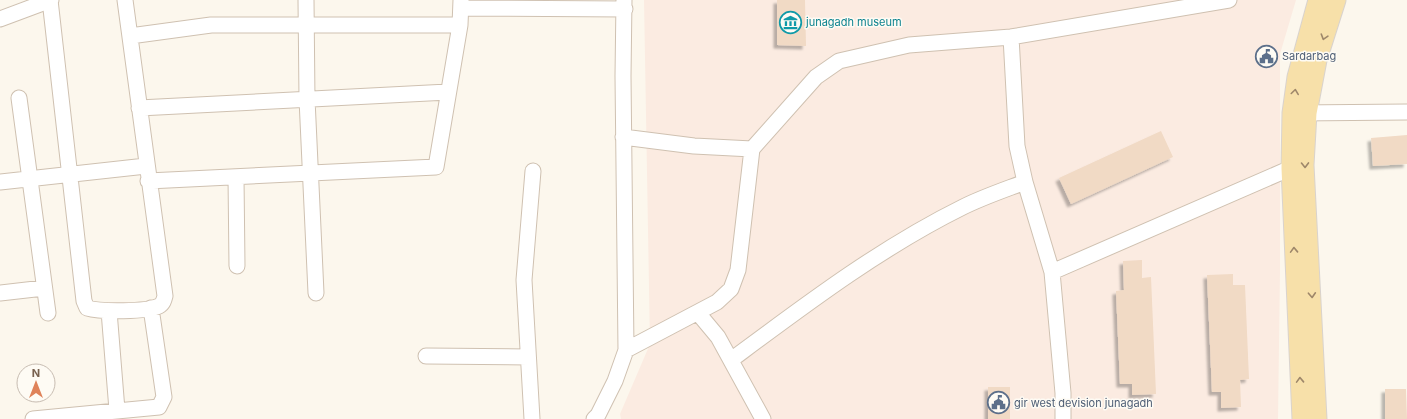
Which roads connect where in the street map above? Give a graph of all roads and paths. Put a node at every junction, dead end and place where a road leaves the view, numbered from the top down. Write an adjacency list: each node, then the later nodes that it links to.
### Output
1 (51, 0): 9 (street); 26 (street)
2 (125, 0): 12 (street)
3 (306, 0): 10 (street)
4 (1229, 0): 13 (street)
5 (1318, 0): 19 (main road, one-way to 5)
6 (1336, 0): 19 (main road, one-way to 19)
7 (461, 4): 8 (street); 11 (street)
8 (625, 5): 20 (street)
9 (0, 19)
10 (306, 25): 11 (street); 12 (street); 16 (street)
11 (460, 25): 14 (street)
12 (130, 36): 17 (street)
13 (1011, 37): 21 (street); 31 (street)
14 (448, 92): 16 (street); 25 (street)
15 (19, 98): 28 (street)
16 (307, 99): 17 (street); 25 (street)
17 (139, 108): 22 (street)
18 (1407, 112): 19 (street)
19 (1299, 113): 23 (main road); 52 (main road, one-way to 52)
20 (623, 137): 21 (street); 41 (street)
21 (752, 149): 39 (street)
22 (146, 166): 26 (street); 29 (street)
23 (1291, 168): 33 (street); 51 (main road, one-way to 23)
24 (533, 171): 43 (street)
25 (311, 173): 27 (street); 36 (street)
26 (70, 174): 28 (street); 38 (street)
27 (236, 177): 29 (street); 32 (street)
28 (30, 178): 30 (street); 34 (street)
29 (148, 181): 37 (street)
30 (0, 182)
31 (1025, 182): 33 (street); 44 (street)
32 (237, 266)
33 (1052, 272): 50 (street)
34 (44, 288): 35 (street); 40 (street)
35 (0, 293)
36 (316, 293)
37 (151, 308): 38 (street); 45 (street)
38 (109, 311): 45 (street)
39 (698, 312): 41 (street); 44 (street)
40 (48, 313)
41 (626, 350): 46 (street)
42 (426, 356): 43 (street)
43 (528, 357): 48 (street)
44 (731, 360): 49 (street)
45 (122, 413): 47 (street)
46 (597, 418)
47 (33, 419)
48 (532, 419)
49 (763, 419)
50 (1063, 419)
51 (1302, 419)
52 (1317, 419)

